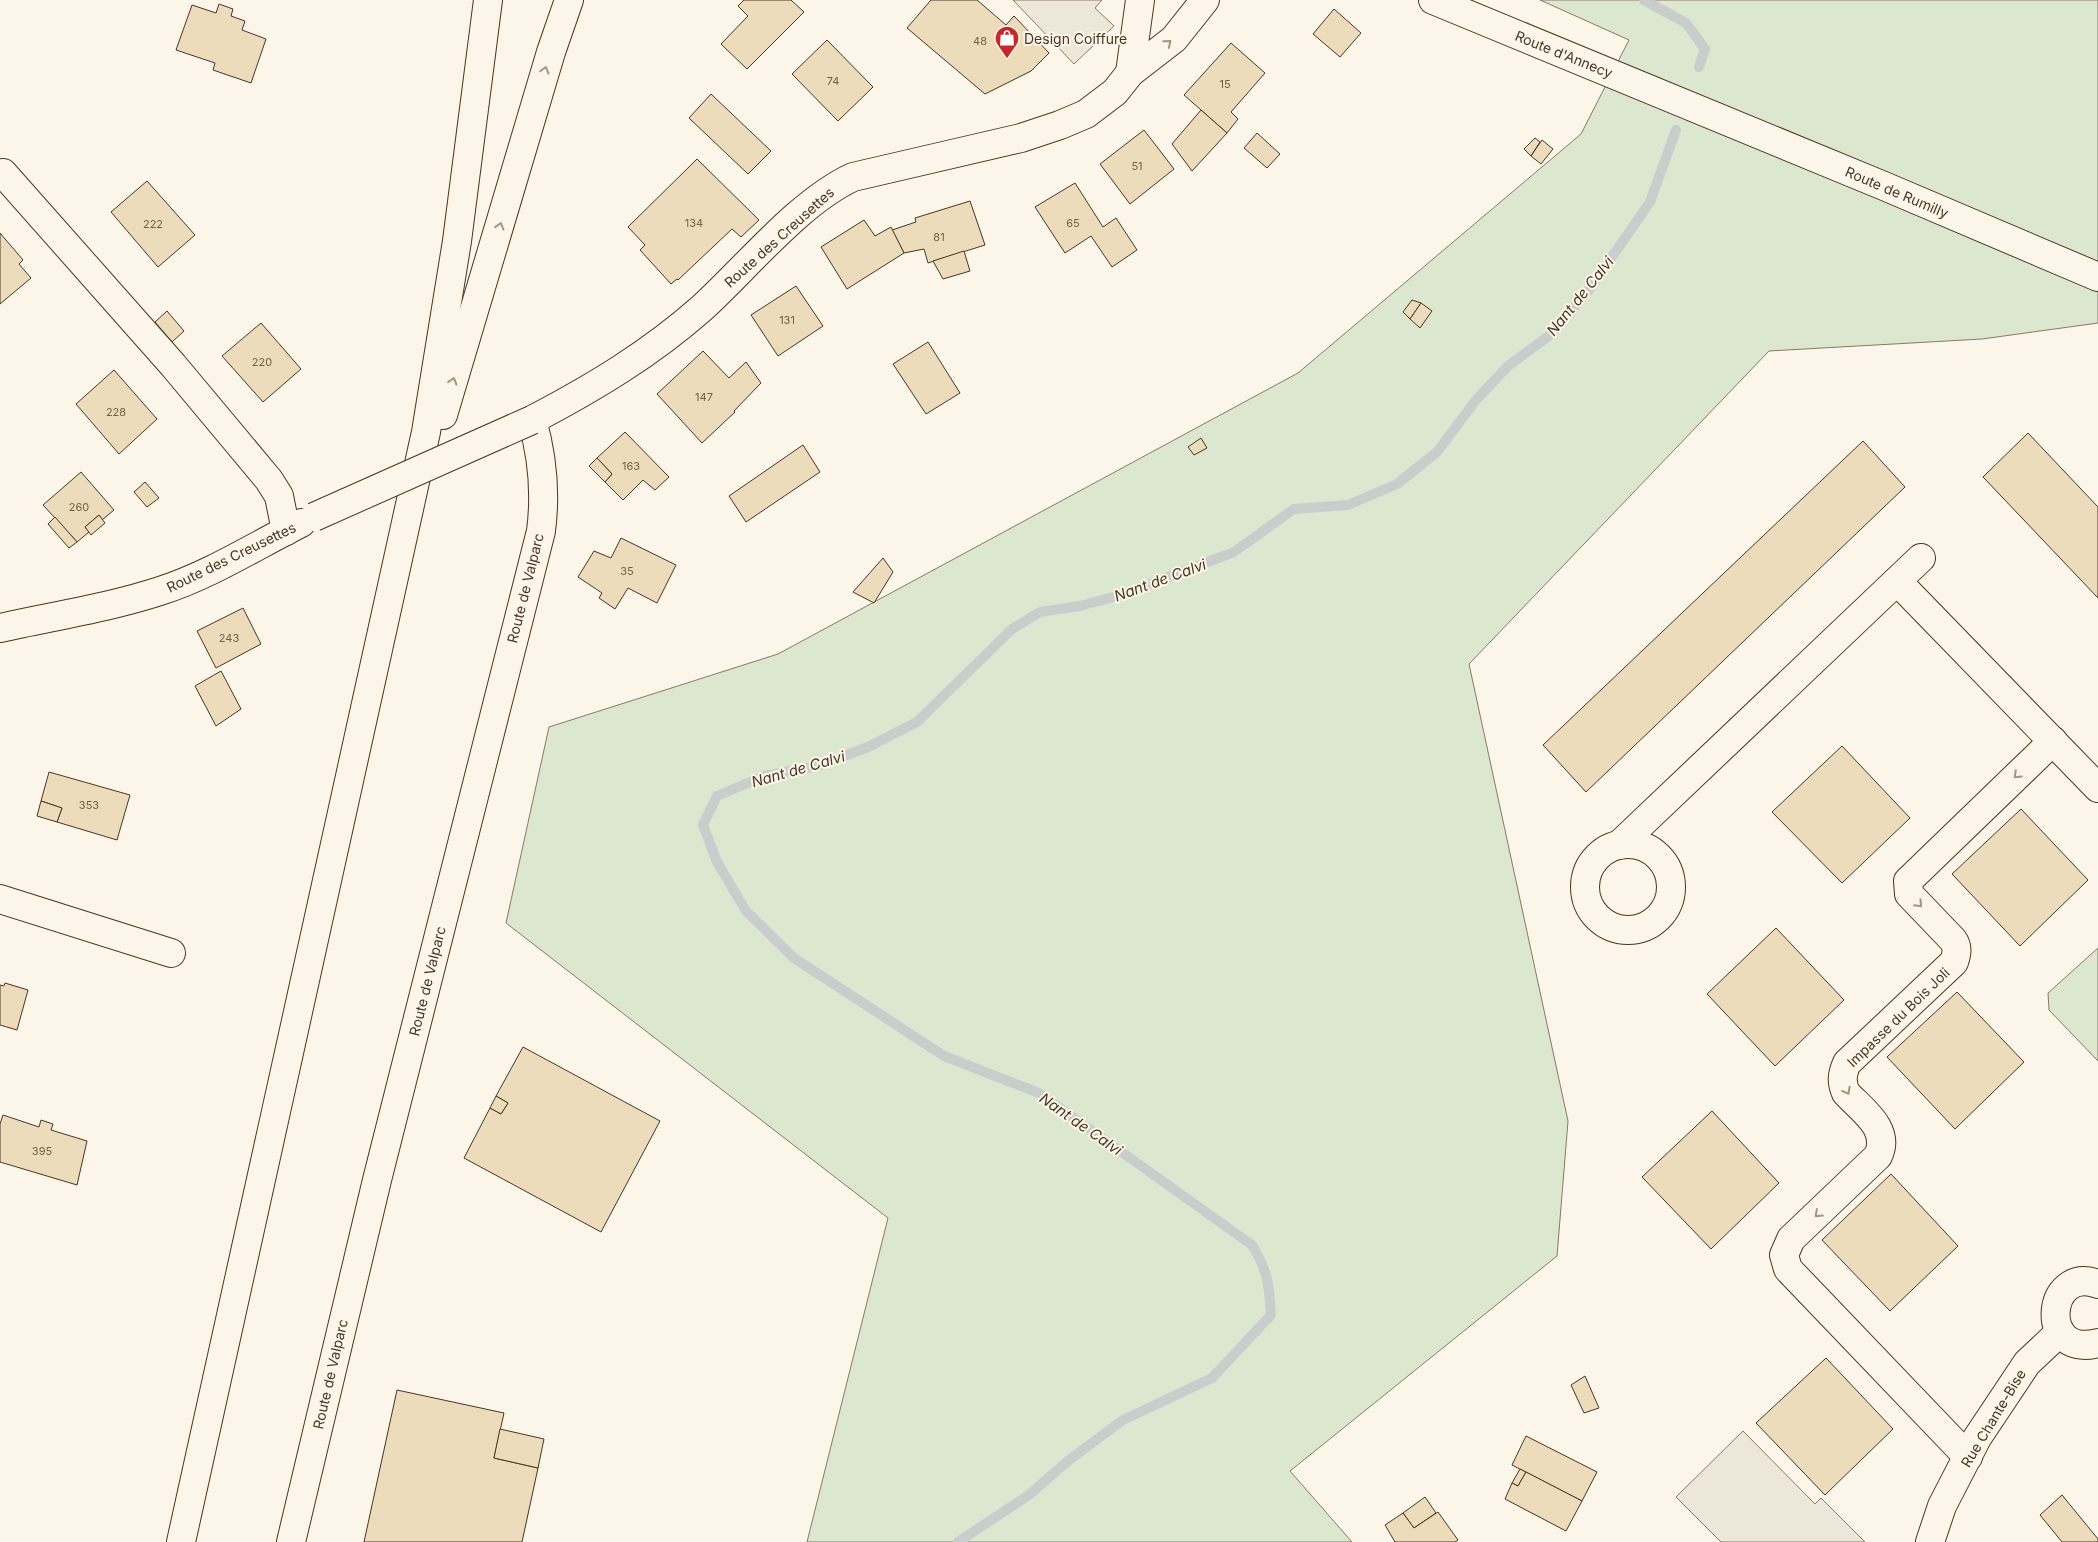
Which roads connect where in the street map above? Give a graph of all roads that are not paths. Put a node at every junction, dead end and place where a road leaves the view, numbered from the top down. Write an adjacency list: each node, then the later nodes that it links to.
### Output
1 (488, 0): 13 (main road)
2 (569, 0): 13 (main road, one-way to 2)
3 (1140, 0): 6 (main road, Route des Creusettes)
4 (1205, 0): 6 (main road, Route des Creusettes, one-way to 4)
5 (1432, 0): 7 (main road, Route d'Annecy)
6 (1130, 73): 10 (main road, Route des Creusettes)
7 (1696, 108): 9 (main road, Route de Rumilly)
8 (3, 172): 11 (main road)
9 (2098, 277)
10 (532, 420): 11 (main road, Route des Creusettes, bridge); 26 (main road, Route de Valparc)
11 (286, 531): 15 (main road, Route des Creusettes)
12 (1921, 558): 14 (main road)
13 (398, 562): 25 (main road)
14 (1897, 581): 16 (main road); 18 (main road)
15 (0, 628)
16 (2052, 741): 17 (main road); 24 (main road, Impasse du Bois Joli, one-way to 24)
17 (2098, 788)
18 (1619, 845)
19 (0, 899): 20 (main road)
20 (171, 952)
21 (2098, 1284): 22 (main road)
22 (2060, 1332): 23 (main road); 24 (main road, Rue Chante-Bise)
23 (2098, 1343)
24 (1968, 1457): 27 (main road, Rue Chante-Bise)
25 (181, 1542)
26 (291, 1542)
27 (1930, 1542)

